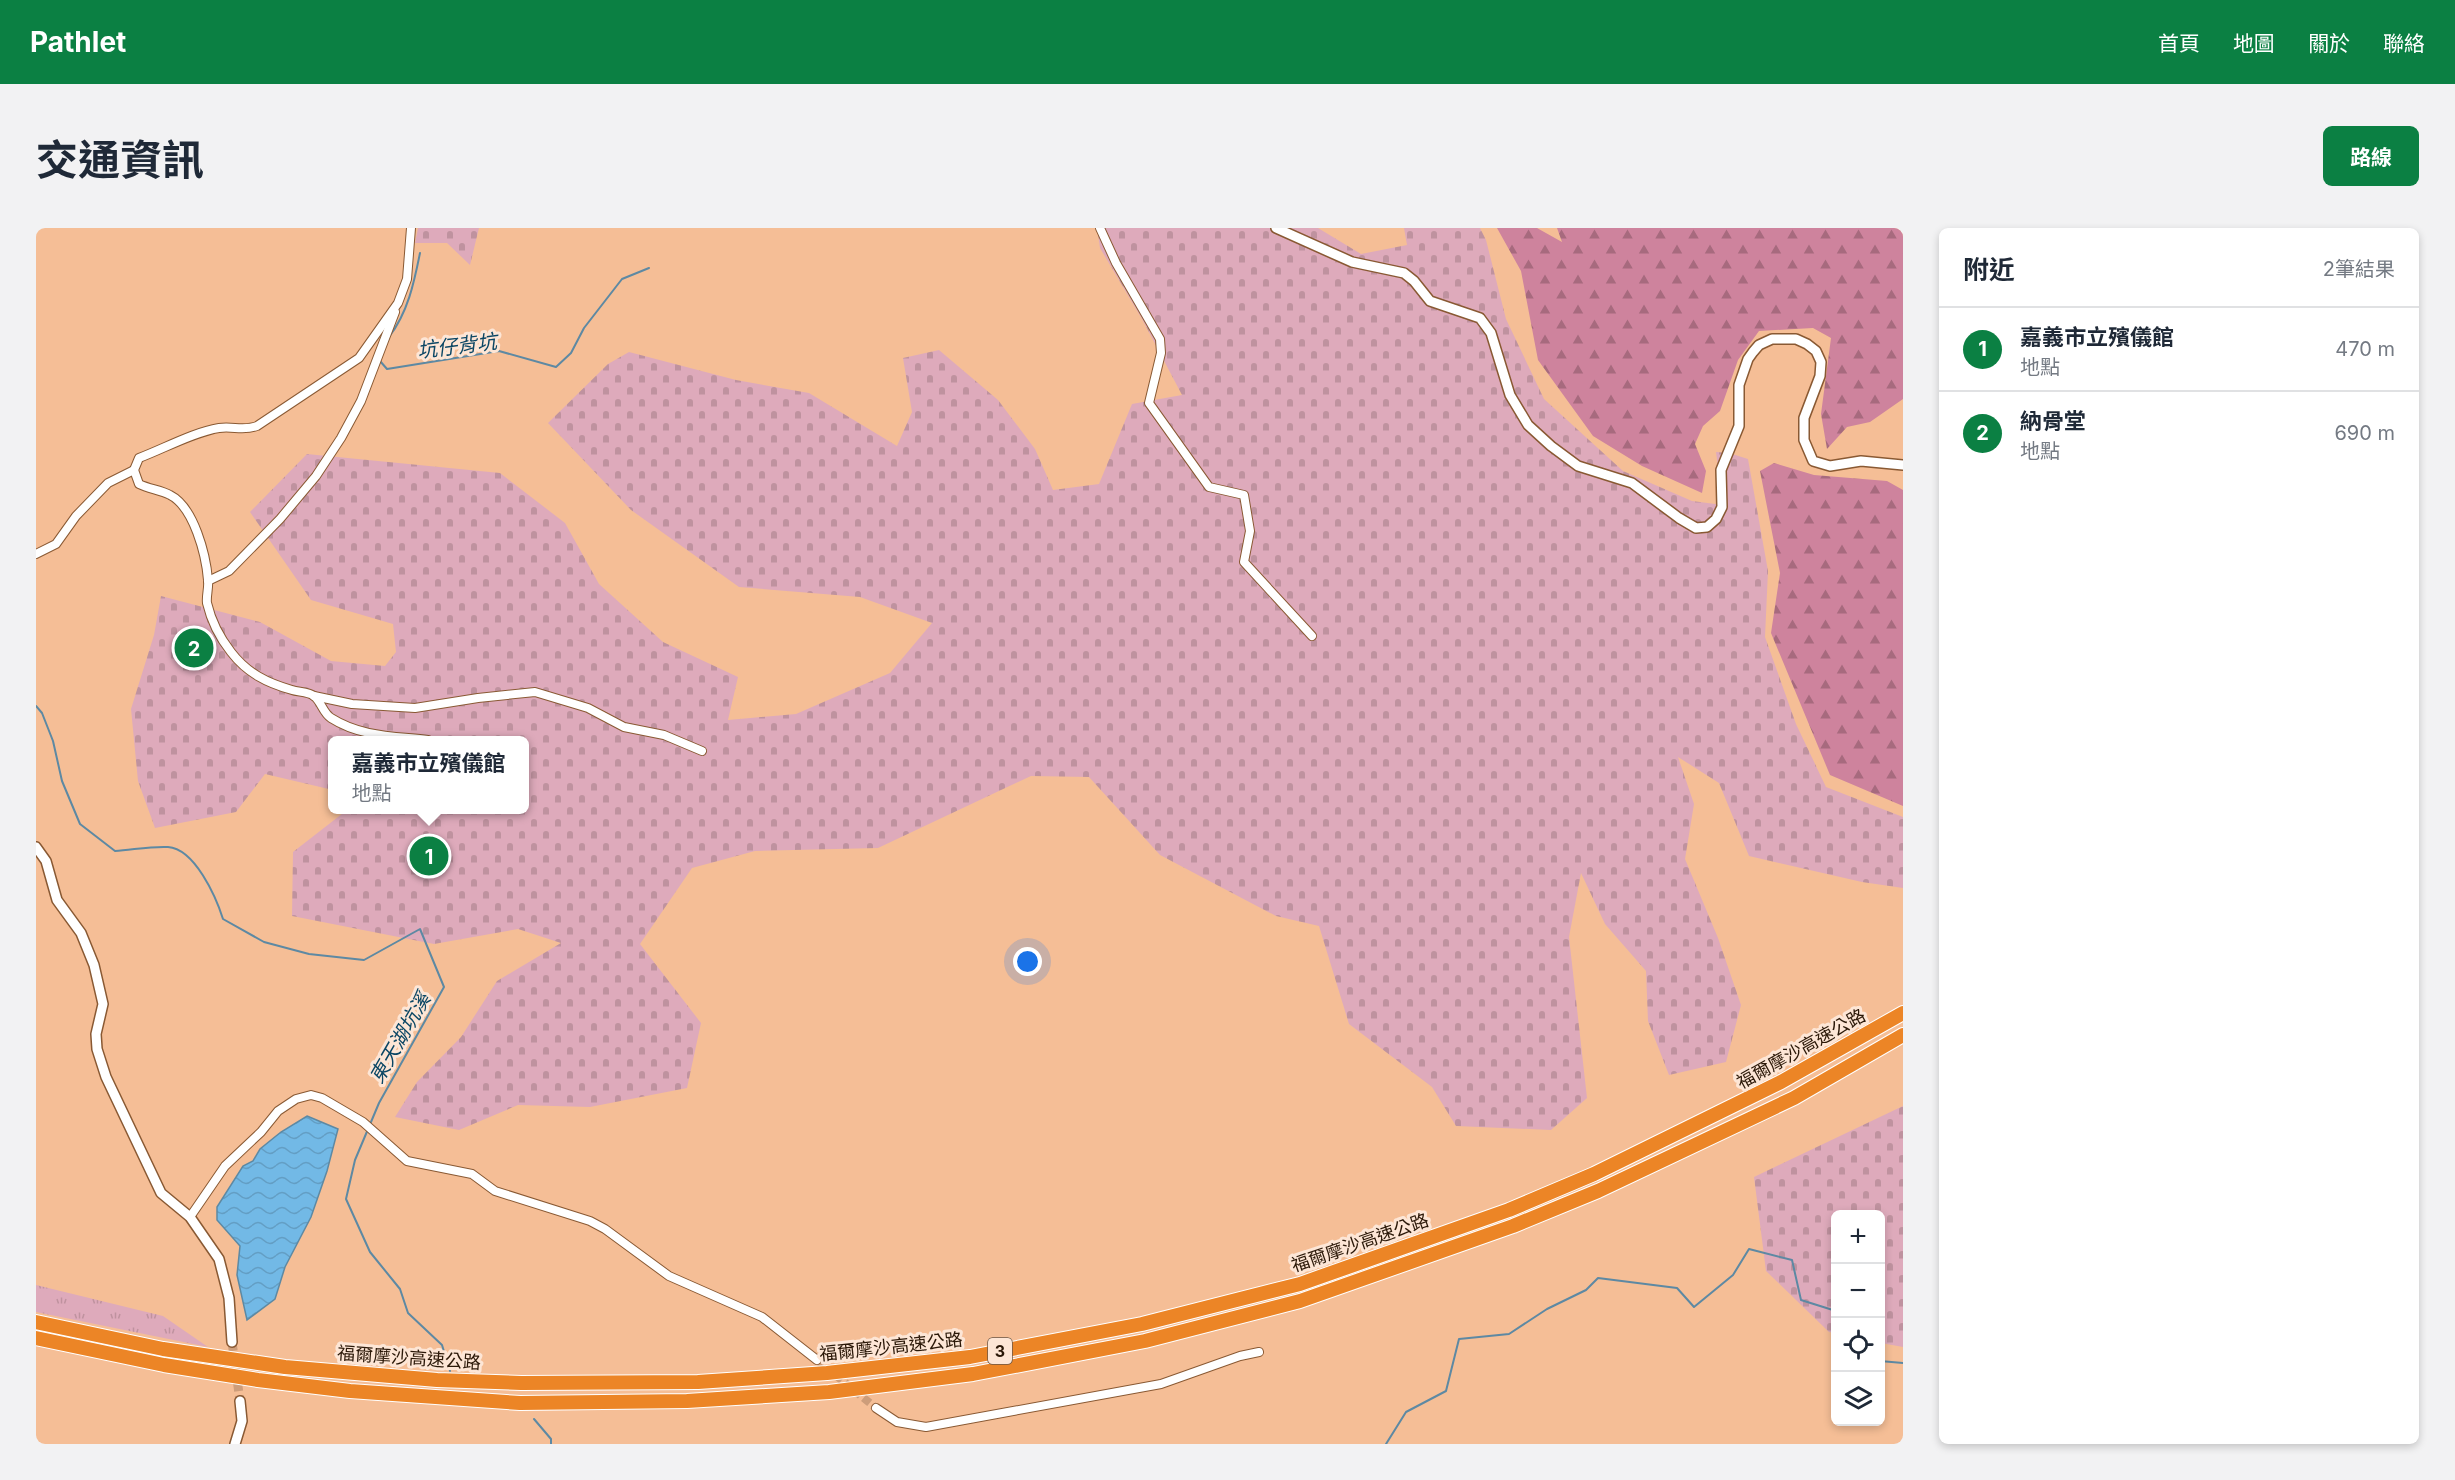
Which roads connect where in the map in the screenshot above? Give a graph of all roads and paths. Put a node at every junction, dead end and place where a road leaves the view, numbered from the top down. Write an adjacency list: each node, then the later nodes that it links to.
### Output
1 (411, 228): 4 (street)
2 (1100, 228): 9 (street)
3 (1276, 228): 5 (street)
4 (398, 303): 6 (street); 8 (street)
5 (1903, 465)
6 (134, 470): 7 (street); 8 (street)
7 (36, 554)
8 (208, 581): 10 (street)
9 (1312, 636)
10 (314, 696): 11 (street); 12 (street)
11 (378, 736)
12 (702, 751)
13 (36, 847): 16 (street)
14 (1903, 1013): 17 (highway, 福爾摩沙高速公路 / 3)
15 (1903, 1035): 18 (highway, 福爾摩沙高速公路 / 3)
16 (190, 1217): 19 (street); 21 (street)
17 (36, 1322)
18 (36, 1338)
19 (232, 1342)
20 (1259, 1352): 23 (street)
21 (817, 1360)
22 (240, 1401): 24 (street)
23 (876, 1408)
24 (234, 1444)

